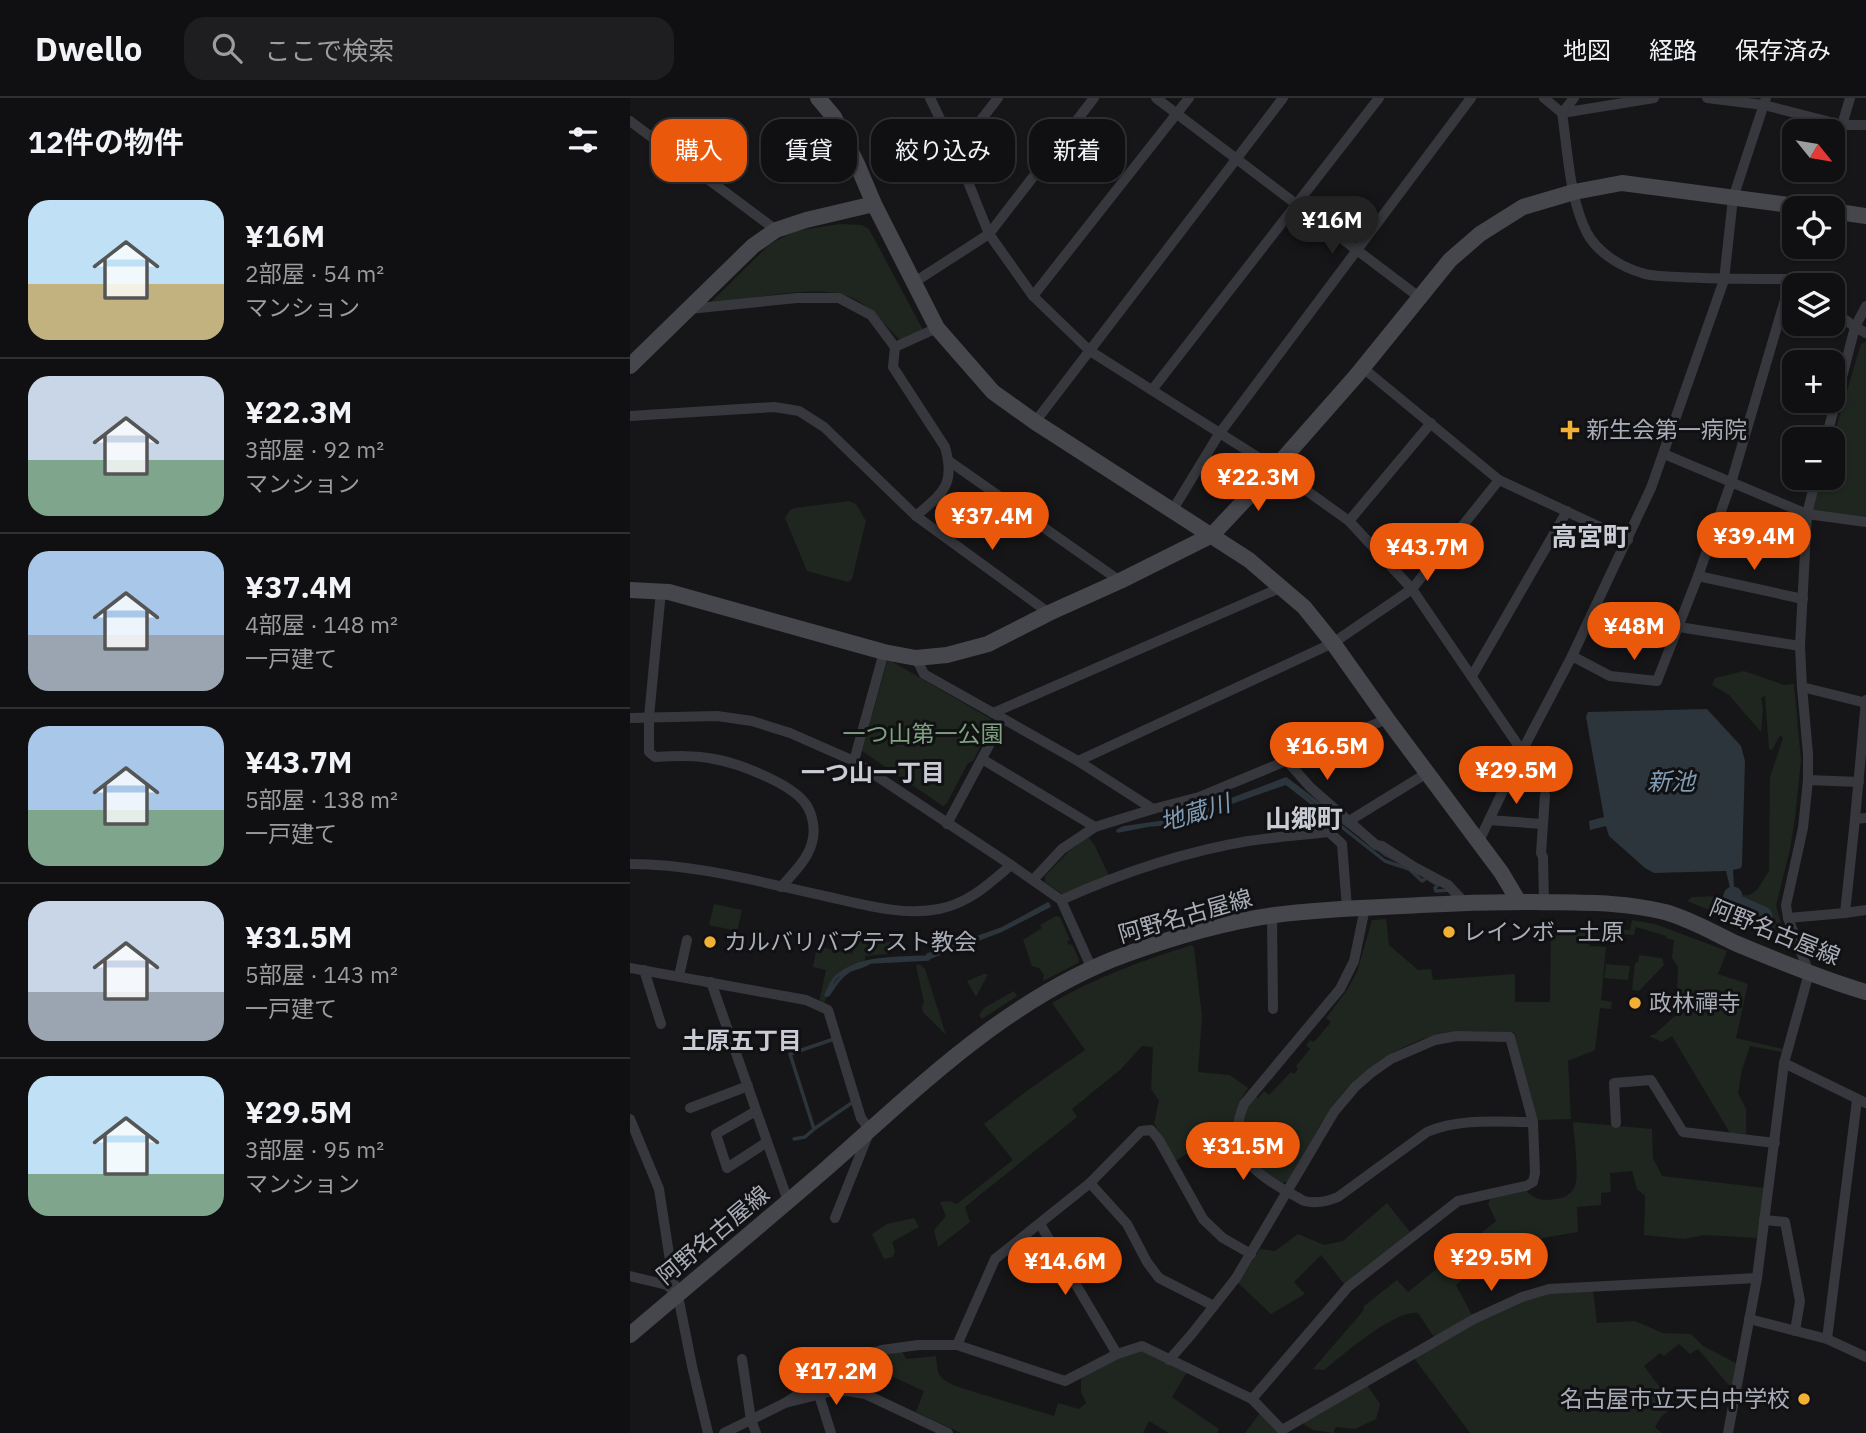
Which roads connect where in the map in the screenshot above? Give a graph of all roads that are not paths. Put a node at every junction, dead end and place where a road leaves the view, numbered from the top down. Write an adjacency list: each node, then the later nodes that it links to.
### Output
1 (818, 98): 29 (street)
2 (930, 98): 18 (street)
3 (998, 98): 19 (street)
4 (1094, 98): 35 (street)
5 (1156, 98): 16 (street)
6 (1189, 98): 16 (street)
7 (1283, 98): 25 (street)
8 (1379, 98): 30 (street)
9 (1471, 98): 36 (street)
10 (1544, 98): 17 (street)
11 (1574, 98): 17 (street)
12 (1654, 98): 17 (street)
13 (1707, 98): 15 (street)
14 (1850, 98): 21 (street)
15 (1765, 101): 20 (street); 28 (street)
16 (1177, 113): 25 (street); 40 (street)
17 (1562, 113): 27 (street)
18 (940, 119)
19 (982, 119)
20 (1823, 119)
21 (1844, 119)
22 (630, 121): 34 (street)
23 (1845, 125): 24 (street)
24 (1866, 125)
25 (1237, 158): 30 (street); 50 (street)
26 (968, 182): 35 (street)
27 (1574, 192): 28 (street); 37 (street); 41 (street)
28 (1733, 198): 31 (street); 37 (street)
29 (874, 204): 34 (street); 39 (street)
30 (1297, 204): 36 (street); 53 (street)
31 (1782, 204)
32 (1845, 213): 33 (street)
33 (1866, 216)
34 (776, 230): 43 (street)
35 (989, 234): 39 (street); 40 (street)
36 (1357, 249): 41 (street); 58 (street)
37 (1724, 280): 38 (street); 59 (street)
38 (1782, 282)
39 (913, 283): 47 (street)
40 (1033, 296): 50 (street)
41 (1419, 297): 52 (street)
42 (1866, 306): 46 (street)
43 (689, 309): 49 (street); 51 (street)
44 (1845, 320): 46 (street)
45 (1782, 323): 63 (street)
46 (1855, 327): 48 (street); 57 (street)
47 (937, 328): 49 (street); 55 (street)
48 (1866, 333)
49 (895, 347): 60 (street)
50 (1090, 351): 53 (street); 55 (street)
51 (630, 366)
52 (1363, 368): 56 (street); 61 (street)
53 (1152, 390): 58 (street)
54 (630, 416): 68 (street)
55 (1035, 422): 65 (street)
56 (1431, 423): 62 (street); 69 (street)
57 (1829, 427)
58 (1219, 434): 61 (street); 65 (street)
59 (1664, 454): 63 (street); 72 (street)
60 (949, 461): 68 (street); 74 (street)
61 (1275, 468): 69 (street); 71 (street)
62 (1499, 480): 66 (street); 76 (street)
63 (1731, 483): 67 (street); 73 (street)
64 (1813, 490): 67 (street)
65 (1172, 511): 71 (street)
66 (1567, 511): 72 (street); 87 (street)
67 (1807, 514): 70 (street); 79 (street)
68 (916, 516): 80 (street)
69 (1349, 521): 76 (street)
70 (1866, 522)
71 (1212, 535): 74 (street); 75 (street)
72 (1628, 540): 85 (street)
73 (1698, 576): 79 (street); 81 (street)
74 (1120, 581): 80 (street)
75 (1282, 587): 82 (street); 90 (street)
76 (1412, 589): 82 (street); 87 (street)
77 (630, 590): 78 (street)
78 (661, 591): 84 (street); 92 (street)
79 (1803, 599): 83 (street)
80 (1049, 613): 86 (street)
81 (1679, 627): 83 (street); 85 (street)
82 (1333, 643): 93 (street); 97 (street)
83 (1800, 646): 88 (street)
84 (884, 652): 86 (street); 96 (street)
85 (1572, 656): 94 (street)
86 (916, 658): 90 (street)
87 (1472, 676): 94 (street)
88 (1802, 687): 89 (street); 100 (street)
89 (1866, 702): 101 (street)
90 (998, 716): 95 (street); 97 (street)
91 (630, 718): 92 (street)
92 (649, 718): 96 (street); 114 (street)
93 (1387, 719): 98 (street); 99 (street)
94 (1522, 751): 105 (street)
95 (982, 759): 107 (street); 109 (street)
96 (854, 761): 107 (street)
97 (1078, 761): 103 (street)
98 (1287, 761): 103 (street); 106 (street)
99 (1427, 773): 106 (street); 110 (street)
100 (1808, 780): 101 (street); 124 (street)
101 (1859, 782): 104 (street)
102 (1545, 796): 108 (street)
103 (1153, 809): 109 (street)
104 (1861, 818): 122 (street)
105 (1489, 820): 108 (street); 110 (street)
106 (1349, 821): 118 (street)
107 (947, 824): 112 (street)
108 (1542, 824): 117 (street)
109 (1095, 827): 113 (street)
110 (1478, 843): 116 (street)
111 (630, 864): 114 (street)
112 (1011, 865): 113 (street); 114 (street)
113 (1033, 880): 115 (street)
114 (781, 887)
115 (1061, 900): 119 (street); 127 (street)
116 (1519, 902): 117 (street, 阿野名古屋線); 118 (street, 阿野名古屋線)
117 (1544, 902): 129 (street, 阿野名古屋線)
118 (1465, 903): 120 (street, 阿野名古屋線)
119 (1347, 908): 120 (street, 阿野名古屋線); 123 (street, 阿野名古屋線)
120 (1365, 908): 147 (street)
121 (1866, 910): 122 (street)
122 (1845, 913): 124 (street)
123 (1272, 916): 127 (street, 阿野名古屋線); 133 (street)
124 (1788, 918): 129 (street)
125 (687, 940): 130 (street)
126 (630, 968): 128 (street)
127 (1092, 969): 143 (street, 阿野名古屋線)
128 (644, 970): 130 (street); 134 (street)
129 (1809, 973): 132 (street, 阿野名古屋線); 135 (street)
130 (679, 976): 131 (street)
131 (711, 982): 136 (street); 143 (street)
132 (1866, 992)
133 (1273, 1009)
134 (660, 1024)
135 (1784, 1063): 137 (street); 145 (street)
136 (748, 1087): 138 (street); 139 (street)
137 (1862, 1101): 160 (street)
138 (690, 1108)
139 (756, 1111): 144 (street); 144 (street)
140 (630, 1119): 155 (street)
141 (1533, 1122): 147 (street); 147 (street); 167 (street)
142 (1616, 1123): 145 (street)
143 (870, 1130): 148 (street, 阿野名古屋線); 149 (street)
144 (767, 1142): 148 (street)
145 (1775, 1143): 150 (street)
146 (1090, 1183): 151 (street); 152 (street); 156 (street)
147 (1287, 1191): 152 (street)
148 (788, 1201): 155 (street, 阿野名古屋線)
149 (835, 1218)
150 (1764, 1220): 154 (street); 158 (street)
151 (1040, 1224): 161 (street); 162 (street)
152 (1251, 1254): 156 (street)
153 (630, 1276): 155 (street)
154 (1757, 1278): 157 (street); 167 (street)
155 (678, 1296): 159 (street, 阿野名古屋線); 170 (street)
156 (1214, 1306): 165 (street)
157 (1749, 1319): 158 (street); 175 (street)
158 (1796, 1331): 160 (street)
159 (630, 1335)
160 (1827, 1339): 163 (street)
161 (957, 1345): 162 (street); 168 (street)
162 (1117, 1354): 165 (street)
163 (1866, 1357)
164 (742, 1359): 169 (street)
165 (1169, 1360): 167 (street)
166 (819, 1395): 168 (street); 173 (street); 174 (street)
167 (1252, 1399)
168 (785, 1403): 169 (street)
169 (751, 1420): 171 (street); 172 (street)
170 (708, 1433)
171 (724, 1433)
172 (756, 1433)
173 (831, 1433)
174 (948, 1433)
175 (1728, 1433)

